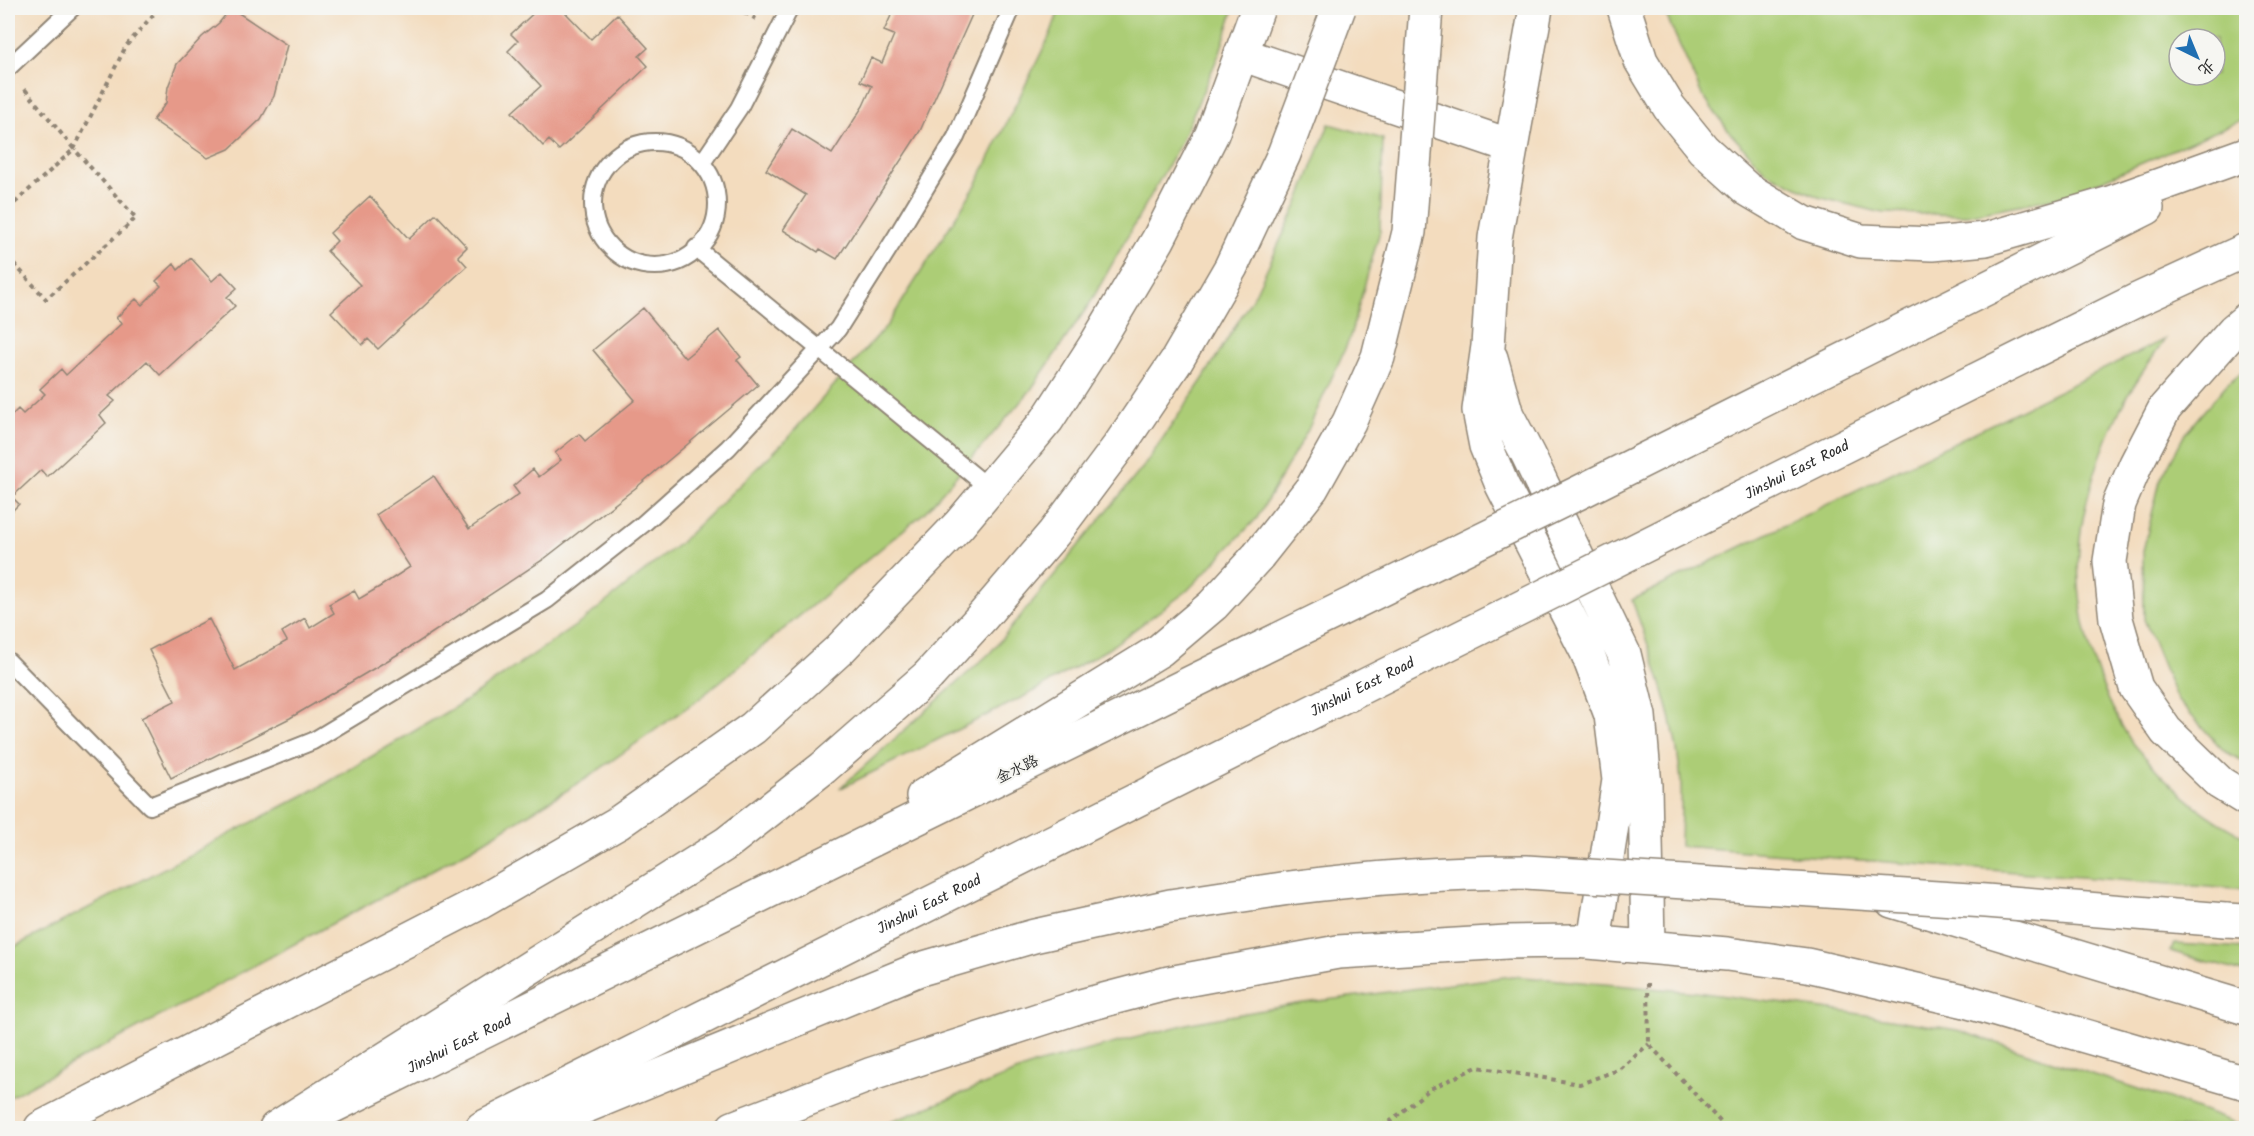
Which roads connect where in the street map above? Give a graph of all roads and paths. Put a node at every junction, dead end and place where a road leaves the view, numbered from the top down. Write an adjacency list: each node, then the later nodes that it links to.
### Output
1 (72, 8): 11 (lane)
2 (159, 8): 14 (path)
3 (790, 8): 17 (lane)
4 (1012, 8): 24 (lane)
5 (1258, 8): 10 (main road)
6 (1339, 8): 37 (main road, bridge)
7 (1426, 8): 28 (main road, bridge)
8 (1536, 8): 13 (main road)
9 (1624, 8): 15 (main road)
10 (1241, 54): 13 (main road); 25 (main road)
11 (8, 68)
12 (22, 87): 14 (path)
13 (1511, 146): 23 (main road)
14 (74, 149): 18 (path); 21 (path)
15 (2247, 154)
16 (2247, 161): 28 (main road, 金水路, bridge)
17 (702, 164): 19 (lane); 19 (lane)
18 (8, 209)
19 (696, 248): 24 (lane)
20 (2247, 250): 39 (main road, Jinshui East Road, bridge)
21 (8, 257)
22 (2247, 320): 27 (main road)
23 (1488, 346): 31 (main road); 32 (main road)
24 (820, 349): 25 (lane); 26 (lane)
25 (990, 488): 36 (main road)
26 (8, 661)
27 (2247, 799)
28 (793, 880): 38 (main road, Jinshui East Road)
29 (1865, 893): 30 (main road, bridge); 33 (main road, bridge); 40 (main road, bridge)
30 (2247, 921)
31 (1594, 942): 32 (main road); 41 (main road)
32 (1648, 946): 34 (path); 35 (main road)
33 (2247, 1008)
34 (1649, 1044): 42 (path); 43 (path)
35 (2247, 1083)
36 (41, 1128)
37 (276, 1128)
38 (286, 1128)
39 (482, 1128)
40 (533, 1128)
41 (733, 1128)
42 (1382, 1128)
43 (1726, 1128)

